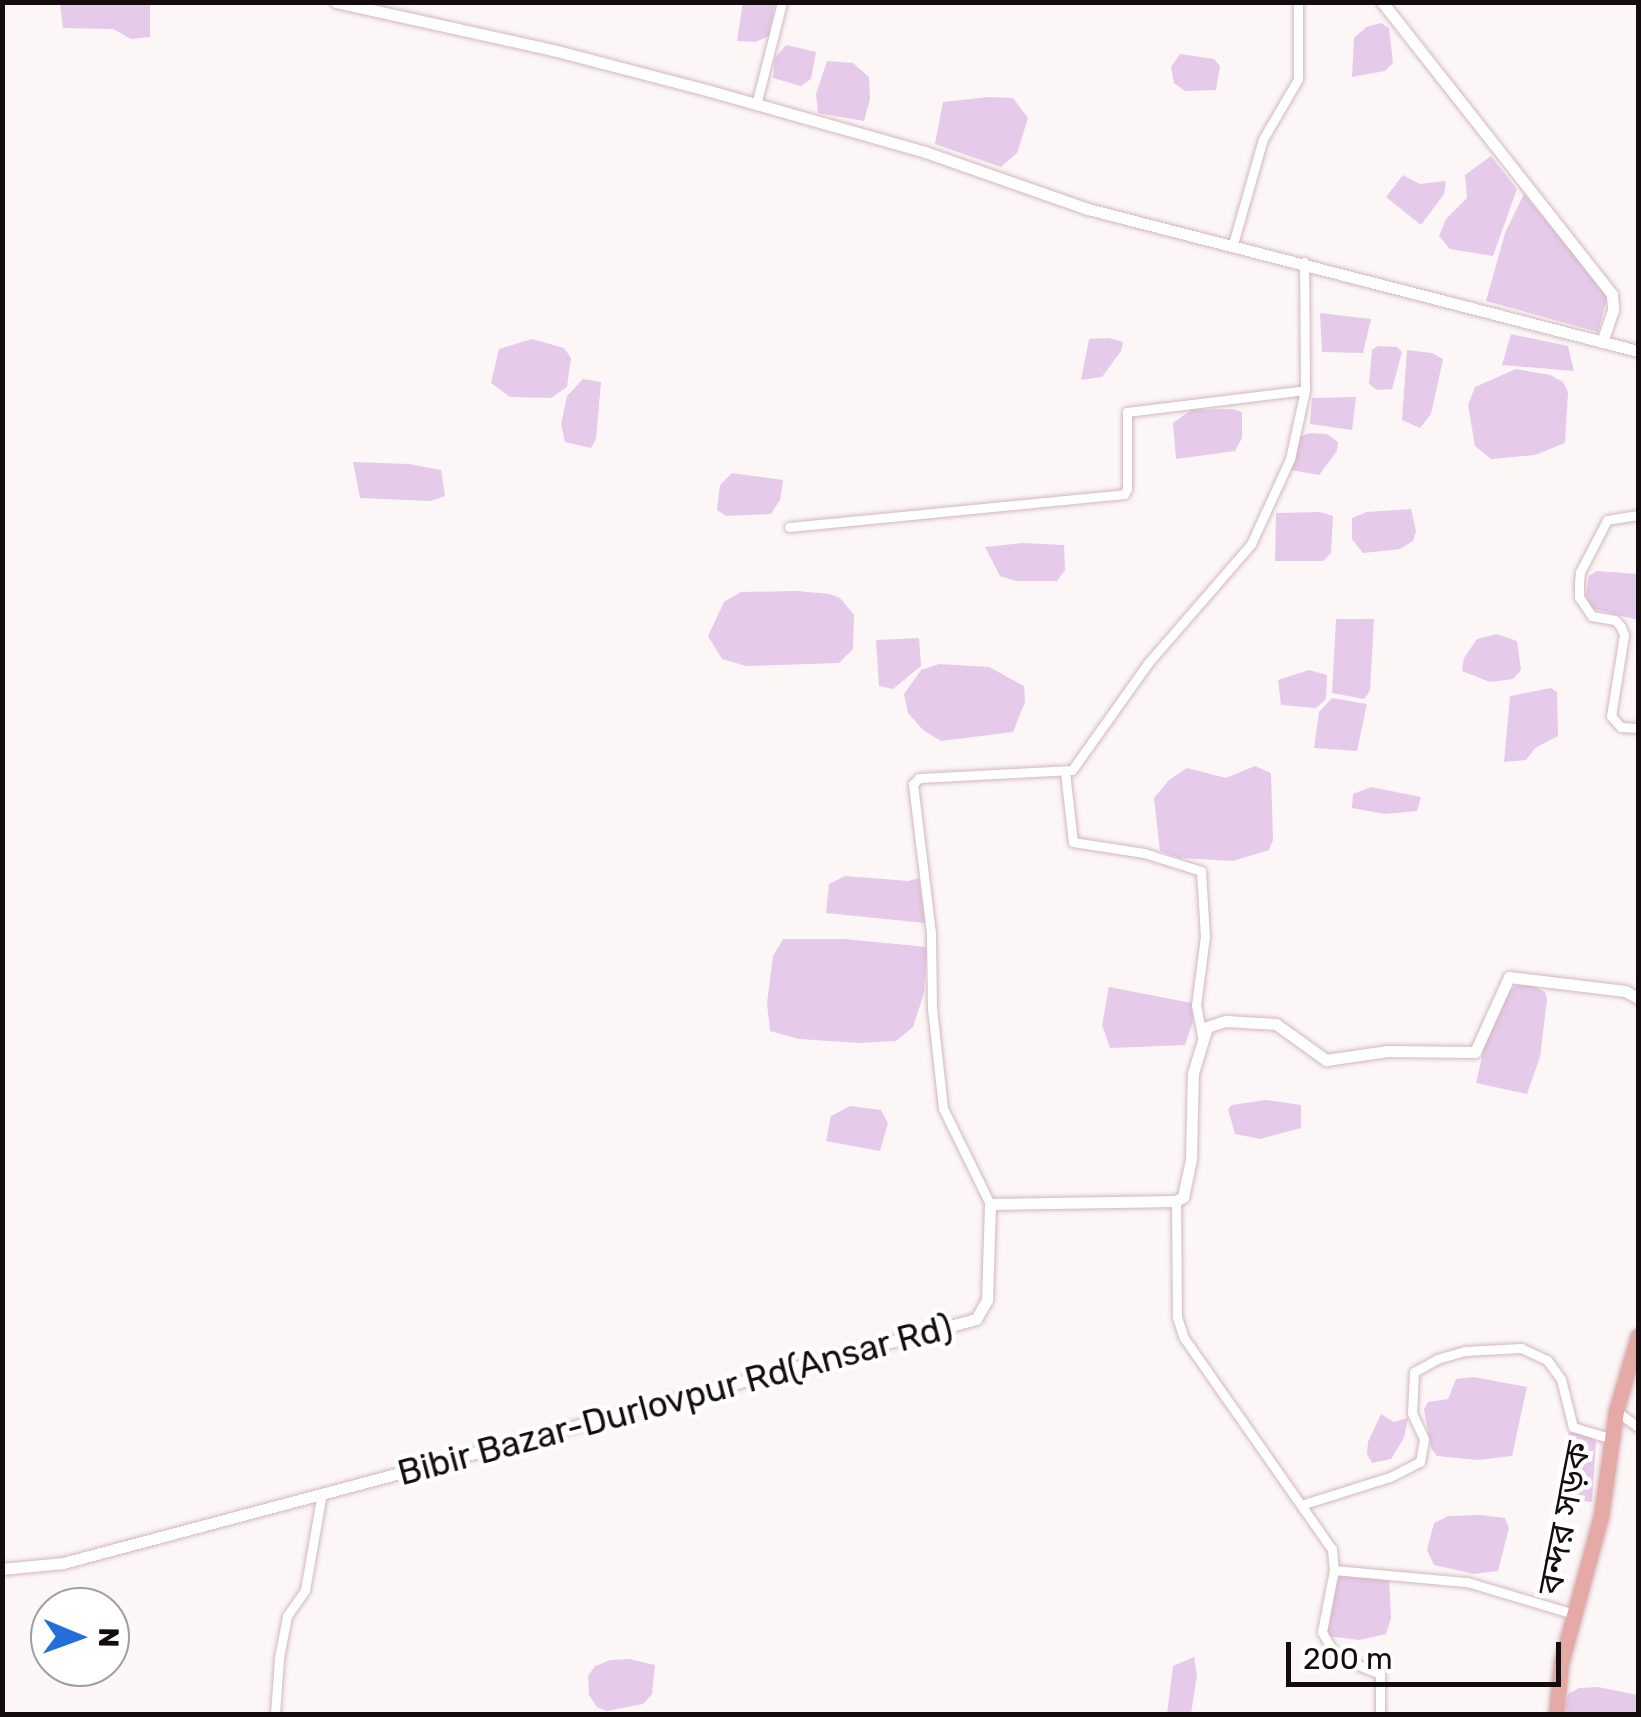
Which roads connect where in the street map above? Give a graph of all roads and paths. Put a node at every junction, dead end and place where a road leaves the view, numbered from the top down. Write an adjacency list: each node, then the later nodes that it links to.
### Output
1 (336, 2): 5 (street)
2 (782, 2): 5 (street)
3 (1298, 2): 6 (street)
4 (1382, 2): 8 (street)
5 (756, 105): 6 (street)
6 (1233, 244): 7 (street)
7 (1304, 262): 8 (street); 10 (street)
8 (1602, 342): 9 (street)
9 (1638, 351)
10 (1304, 390): 12 (street); 14 (street)
11 (1638, 514): 13 (street)
12 (790, 528)
13 (1638, 728)
14 (1065, 772): 16 (street); 18 (street)
15 (1638, 998): 16 (street)
16 (1202, 1035): 17 (street)
17 (1176, 1202): 18 (street); 24 (street)
18 (990, 1204): 23 (street, Bibir Bazar-Durlovpur Rd(Ansar Rd))
19 (1638, 1336): 20 (highway, বন্দর সড়ক)
20 (1616, 1411): 21 (street); 22 (highway, বন্দর সড়ক)
21 (1638, 1427)
22 (1610, 1438): 24 (street); 27 (highway, বন্দর সড়ক)
23 (322, 1493): 25 (street, Bibir Bazar-Durlovpur Rd(Ansar Rd)); 28 (street)
24 (1301, 1505): 26 (street)
25 (2, 1569)
26 (1334, 1570): 27 (street); 29 (street)
27 (1575, 1614): 30 (highway, বন্দর সড়ক)
28 (275, 1714)
29 (1380, 1714)
30 (1556, 1714)

